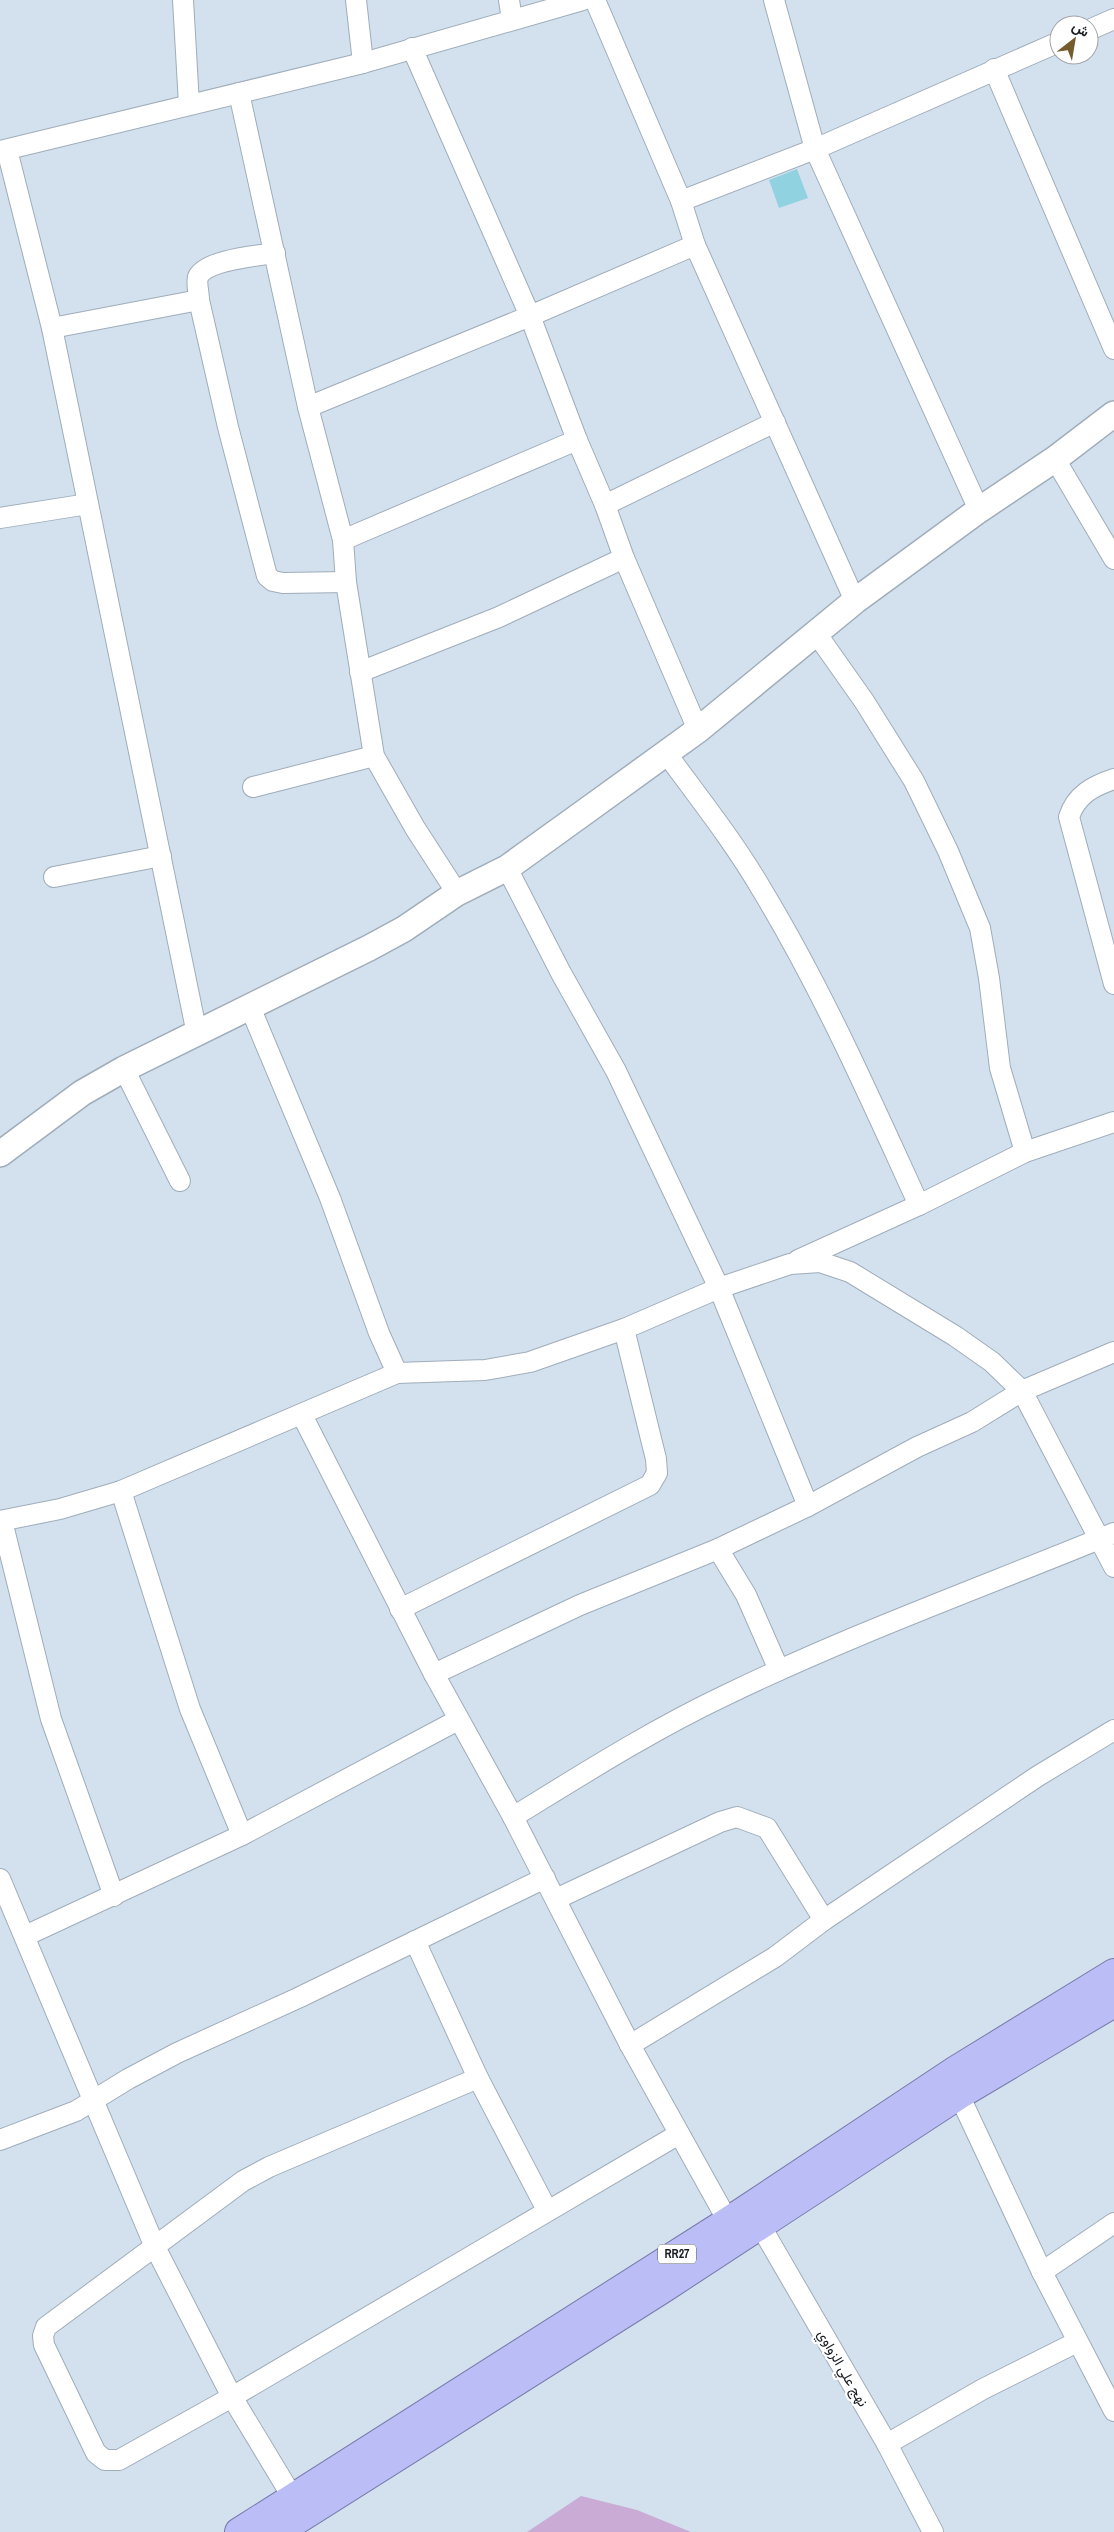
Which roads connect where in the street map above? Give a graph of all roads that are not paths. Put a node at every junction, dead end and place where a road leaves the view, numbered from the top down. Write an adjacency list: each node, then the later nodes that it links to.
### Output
1 (183, 0): 15 (street)
2 (356, 0): 12 (street)
3 (509, 0): 7 (street)
4 (583, 0): 7 (street)
5 (594, 0): 18 (street)
6 (774, 0): 16 (street)
7 (512, 20): 11 (street)
8 (1114, 20): 9 (street)
9 (1099, 26)
10 (1049, 46): 13 (street)
11 (412, 48): 12 (street); 22 (street)
12 (363, 63): 14 (street)
13 (994, 69): 16 (street); 24 (street)
14 (239, 93): 15 (street); 20 (street)
15 (189, 104): 17 (street)
16 (815, 149): 18 (street); 32 (street)
17 (3, 151): 23 (street)
18 (681, 201): 19 (street)
19 (695, 245): 22 (street); 27 (street)
20 (274, 253): 21 (street); 25 (street)
21 (199, 300): 23 (street); 37 (street)
22 (530, 316): 25 (street); 28 (street)
23 (52, 328): 30 (street)
24 (1114, 349)
25 (308, 407): 34 (street)
26 (1114, 414): 29 (street)
27 (775, 422): 31 (street); 38 (street)
28 (577, 440): 31 (street); 34 (street)
29 (1055, 459): 32 (street); 36 (street)
30 (88, 504): 33 (street); 46 (street)
31 (605, 505): 35 (street)
32 (979, 510): 38 (street)
33 (0, 518)
34 (343, 540): 37 (street)
35 (624, 558): 40 (street); 41 (street)
36 (1114, 559)
37 (346, 582): 40 (street)
38 (855, 601): 39 (street)
39 (816, 633): 41 (street); 55 (street)
40 (360, 672): 43 (street)
41 (698, 730): 42 (street)
42 (666, 754): 47 (street); 58 (street)
43 (374, 756): 45 (street); 49 (street)
44 (1114, 779): 50 (street)
45 (253, 787)
46 (161, 856): 48 (street); 52 (street)
47 (506, 868): 49 (street); 60 (street)
48 (54, 877)
49 (457, 893): 51 (street)
50 (1114, 984)
51 (250, 1007): 52 (street); 63 (street)
52 (197, 1034): 53 (street)
53 (124, 1069): 56 (street); 57 (street)
54 (1114, 1122): 55 (street)
55 (1026, 1152): 58 (street)
56 (0, 1154)
57 (180, 1181)
58 (919, 1205): 59 (street)
59 (790, 1264): 60 (street); 64 (street)
60 (719, 1288): 61 (street); 67 (street)
61 (624, 1329): 63 (street); 72 (street)
62 (1114, 1352): 64 (street)
63 (397, 1373): 65 (street)
64 (1022, 1391): 67 (street); 69 (street)
65 (302, 1415): 66 (street); 72 (street, نهج علي الزواوي)
66 (121, 1491): 68 (street); 78 (street)
67 (808, 1506): 70 (street)
68 (1, 1521): 81 (street)
69 (1107, 1536): 71 (street); 73 (street)
70 (718, 1549): 73 (street); 74 (street)
71 (1114, 1567)
72 (400, 1609): 74 (street, نهج علي الزواوي)
73 (779, 1670): 77 (street)
74 (434, 1674): 75 (street, نهج علي الزواوي)
75 (458, 1720): 77 (street, نهج علي الزواوي); 78 (street)
76 (1114, 1730): 83 (street)
77 (513, 1817): 79 (street, نهج علي الزواوي)
78 (242, 1835): 81 (street)
79 (545, 1878): 82 (street, نهج علي الزواوي); 85 (street)
80 (0, 1879): 84 (street)
81 (114, 1896): 84 (street)
82 (556, 1899): 83 (street); 88 (street, نهج علي الزواوي)
83 (824, 1920): 88 (street)
84 (25, 1936): 91 (street)
85 (415, 1941): 89 (street); 91 (street)
86 (1114, 1973): 96 (highway, RR27)
87 (1114, 2003): 90 (highway, RR27)
88 (630, 2045): 92 (street, نهج علي الزواوي)
89 (478, 2078): 94 (street); 97 (street)
90 (959, 2095): 96 (highway, RR27); 98 (street)
91 (93, 2101): 93 (street); 97 (street)
92 (679, 2134): 94 (street); 96 (street, نهج علي الزواوي)
93 (0, 2140)
94 (547, 2210): 100 (street)
95 (1114, 2223): 98 (street)
96 (744, 2224): 102 (street, نهج علي الزواوي); 103 (highway, RR27)
97 (155, 2247): 100 (street); 100 (street)
98 (1042, 2272): 99 (street)
99 (1077, 2342): 101 (street); 102 (street)
100 (232, 2396): 103 (street)
101 (1114, 2411)
102 (888, 2444): 106 (street, نهج علي الزواوي)
103 (299, 2507): 104 (highway, RR27); 105 (highway, RR27)
104 (238, 2532)
105 (278, 2532)
106 (934, 2532)

